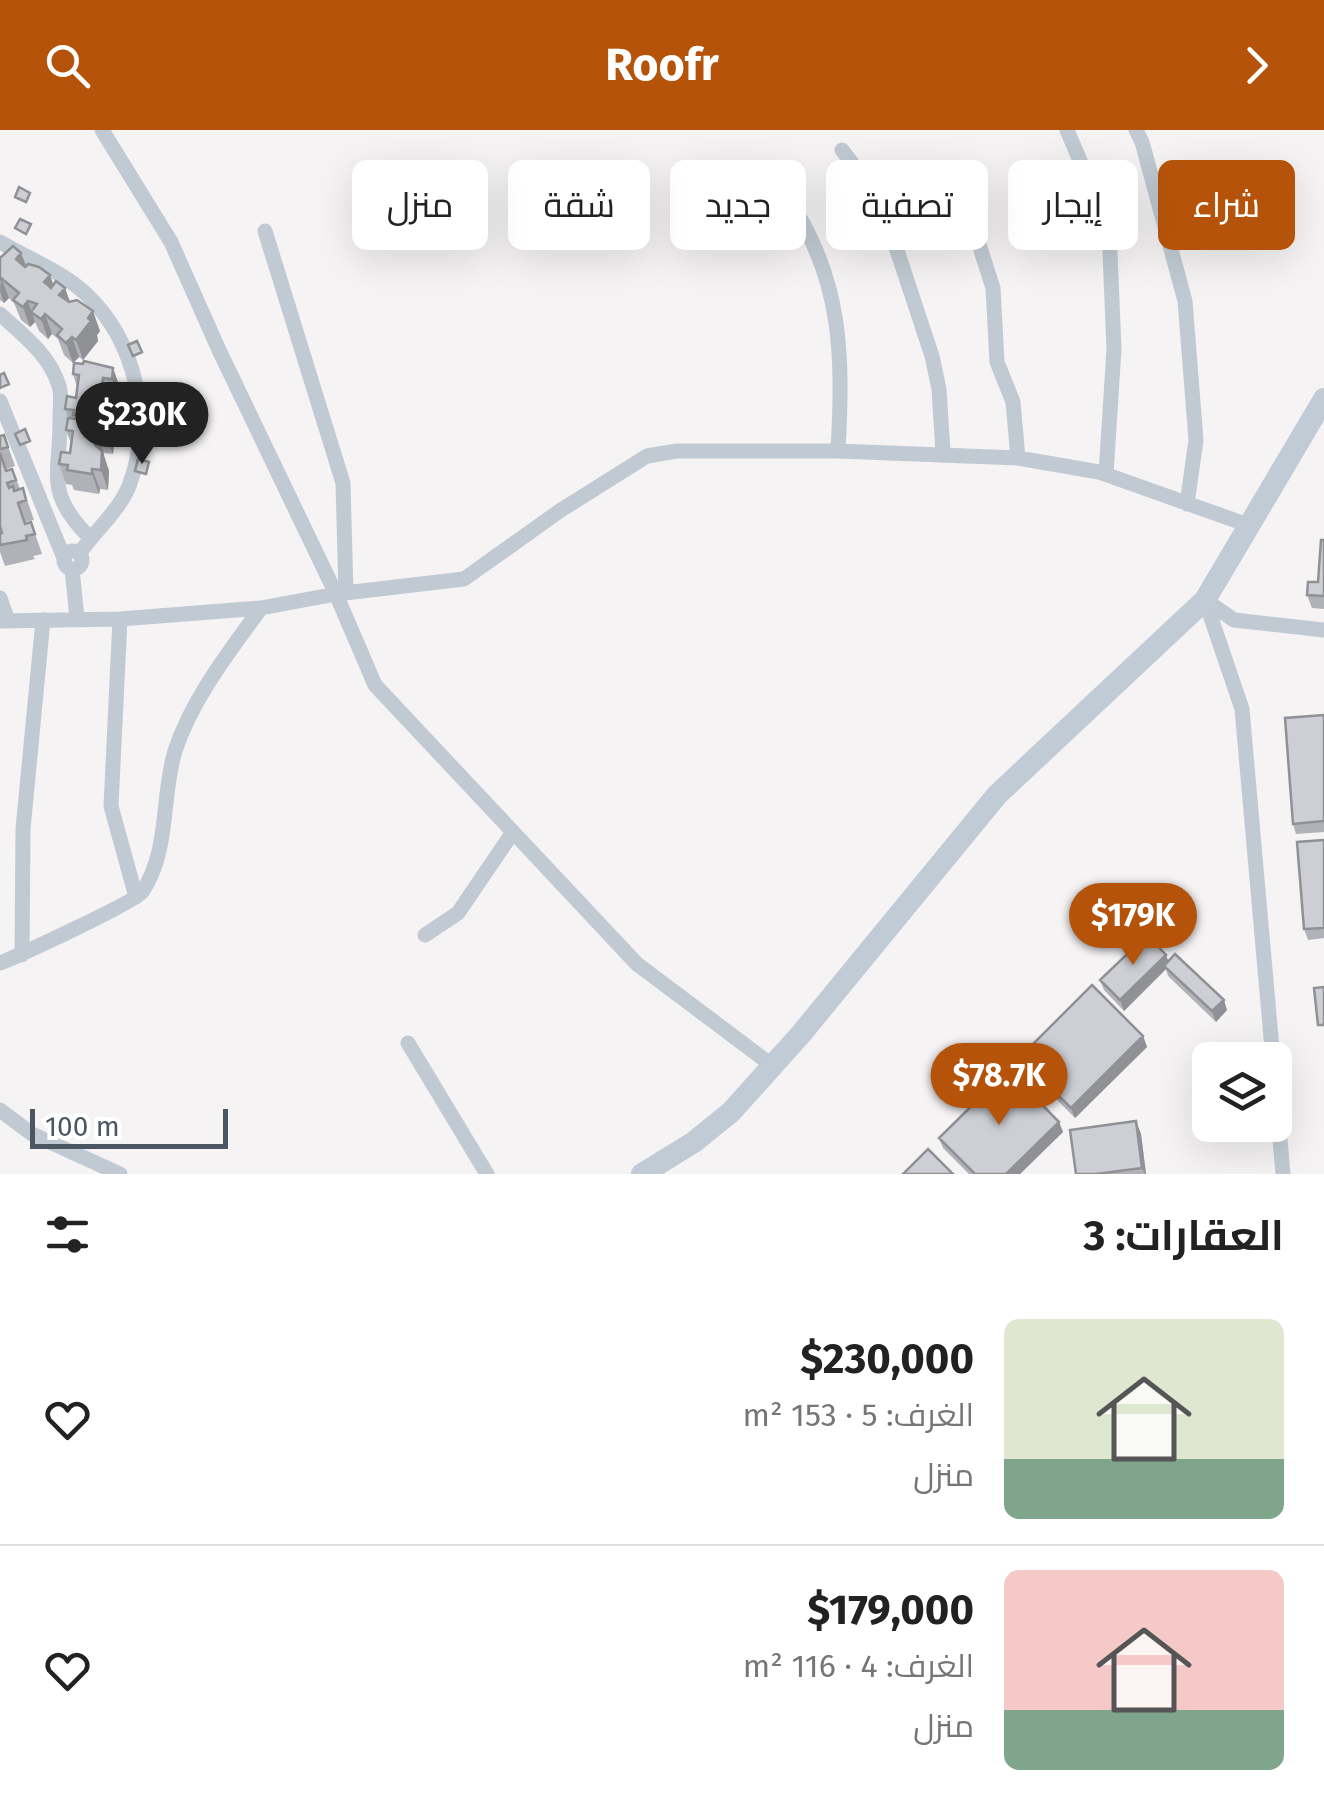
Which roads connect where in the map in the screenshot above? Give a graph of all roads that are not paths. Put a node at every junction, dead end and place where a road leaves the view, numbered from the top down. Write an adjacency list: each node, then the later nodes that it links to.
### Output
1 (102, 130): 20 (street)
2 (1066, 130): 15 (street)
3 (1136, 130): 16 (street)
4 (842, 150): 13 (street)
5 (806, 226): 12 (street)
6 (265, 232): 20 (street)
7 (981, 250): 14 (street)
8 (4, 251): 18 (street)
9 (0, 314): 18 (street)
10 (1324, 399): 17 (main road)
11 (0, 401): 19 (street)
12 (838, 451): 13 (street); 20 (street)
13 (943, 453): 14 (street)
14 (1018, 458): 15 (street)
15 (1106, 474): 16 (street)
16 (1187, 504): 17 (street)
17 (1248, 525): 22 (main road)
18 (90, 538): 19 (street)
19 (72, 561): 24 (street)
20 (341, 594): 23 (street); 29 (street)
21 (0, 598): 27 (street)
22 (1205, 600): 28 (street); 34 (street); 36 (main road)
23 (261, 608): 25 (street); 30 (street)
24 (77, 618): 25 (street); 26 (street)
25 (120, 619): 30 (street)
26 (43, 620): 27 (street); 32 (street)
27 (4, 621)
28 (1324, 630)
29 (513, 832): 31 (street); 36 (street)
30 (136, 897): 32 (street)
31 (425, 934)
32 (22, 955): 33 (street)
33 (0, 963)
34 (1271, 1042)
35 (408, 1044): 40 (street)
36 (773, 1066): 41 (main road)
37 (0, 1110): 39 (street)
38 (1280, 1142): 42 (street)
39 (120, 1174)
40 (486, 1174)
41 (642, 1174)
42 (1283, 1174)

